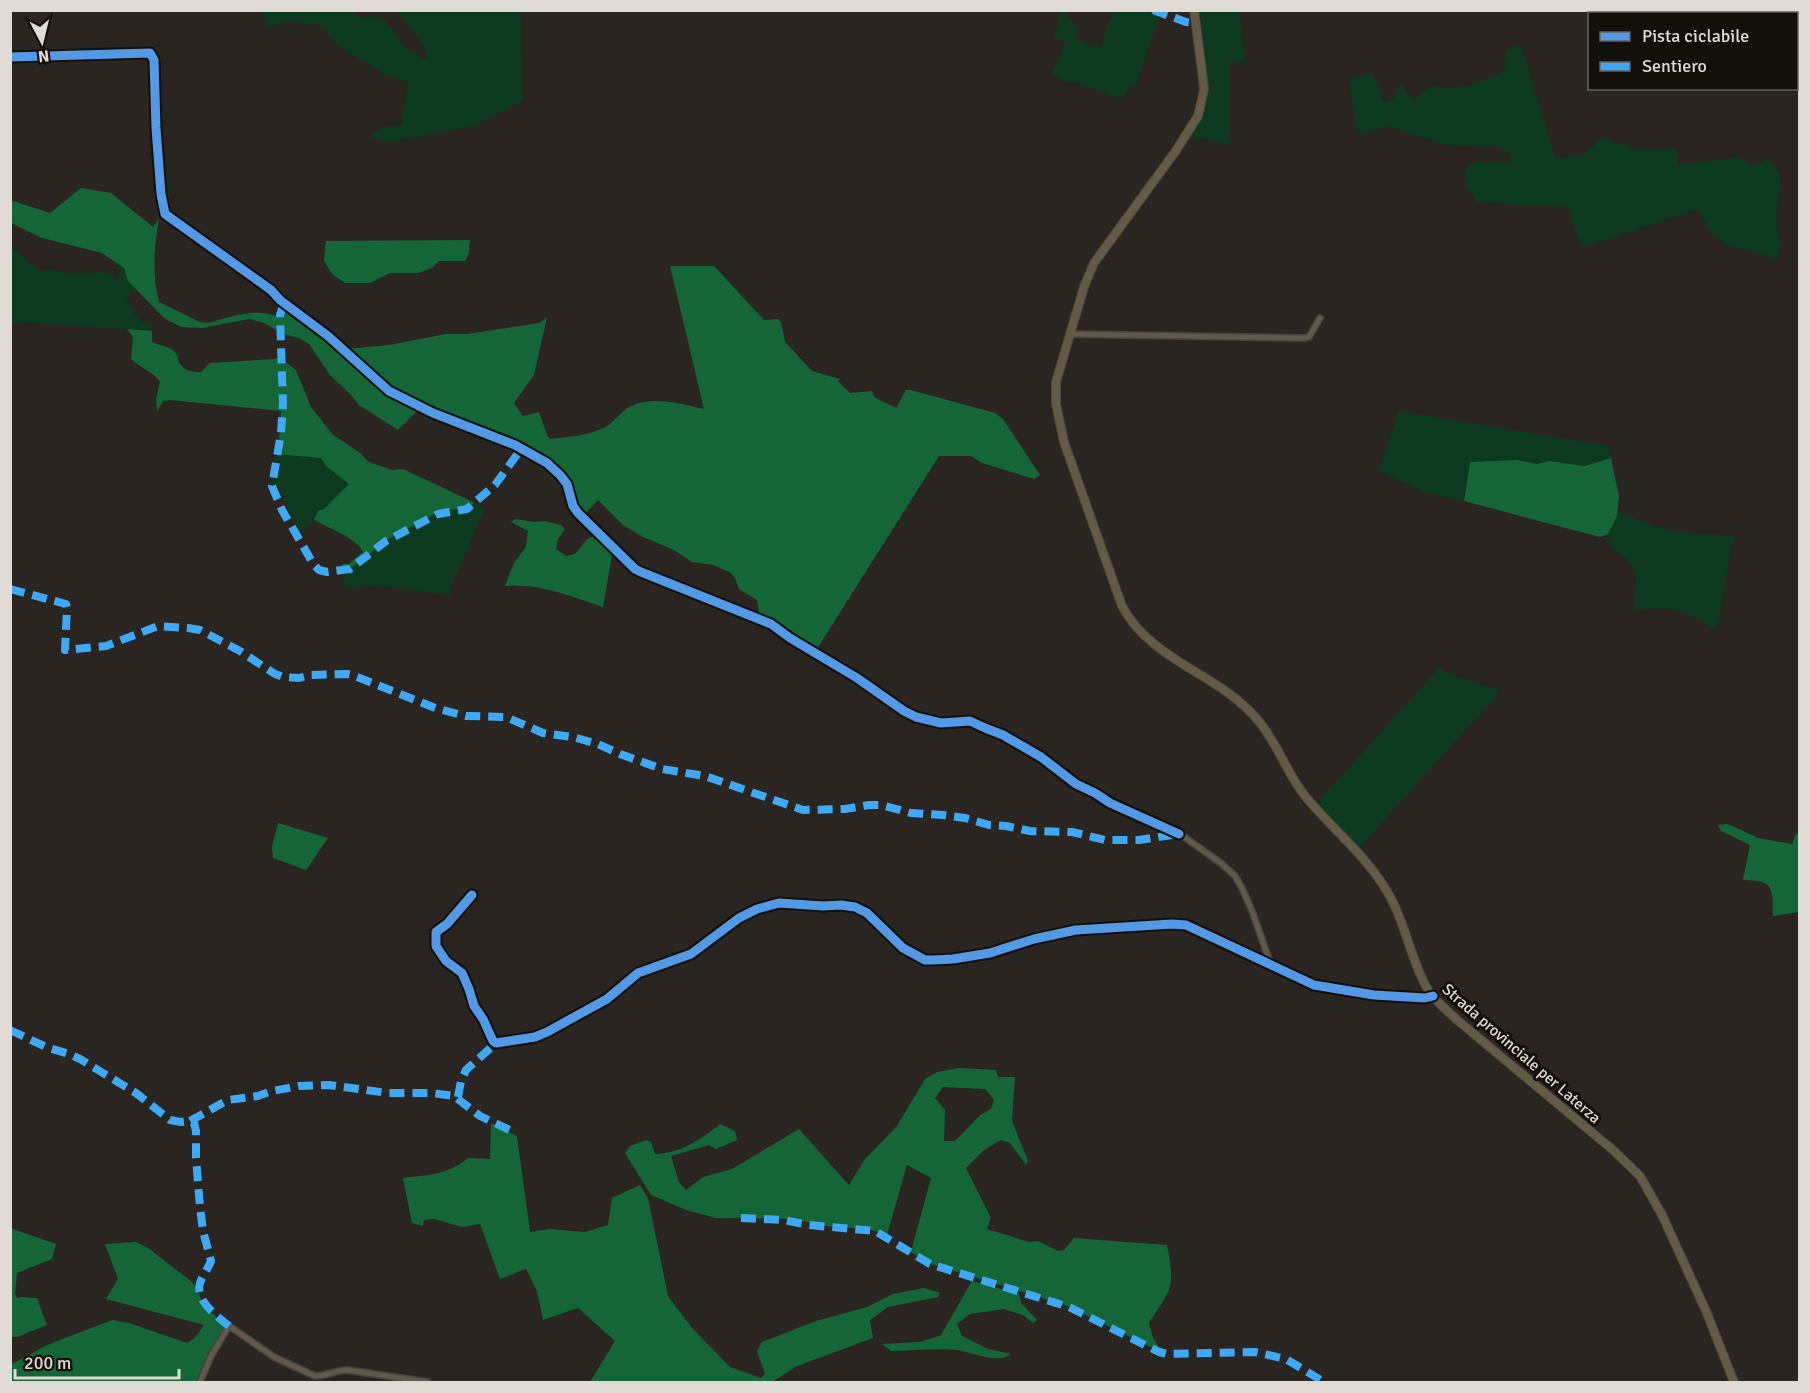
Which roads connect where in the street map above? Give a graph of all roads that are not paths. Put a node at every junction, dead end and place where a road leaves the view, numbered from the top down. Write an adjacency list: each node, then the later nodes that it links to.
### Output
1 (1194, 10): 4 (main road, Strada provinciale per Laterza)
2 (10, 57): 6 (street)
3 (1320, 318): 4 (street)
4 (1069, 334): 7 (main road, Strada provinciale per Laterza)
5 (472, 895): 6 (street)
6 (1271, 965): 7 (street)
7 (1432, 996): 10 (main road, Strada provinciale per Laterza)
8 (200, 1383): 9 (street)
9 (428, 1383)
10 (1734, 1383)

